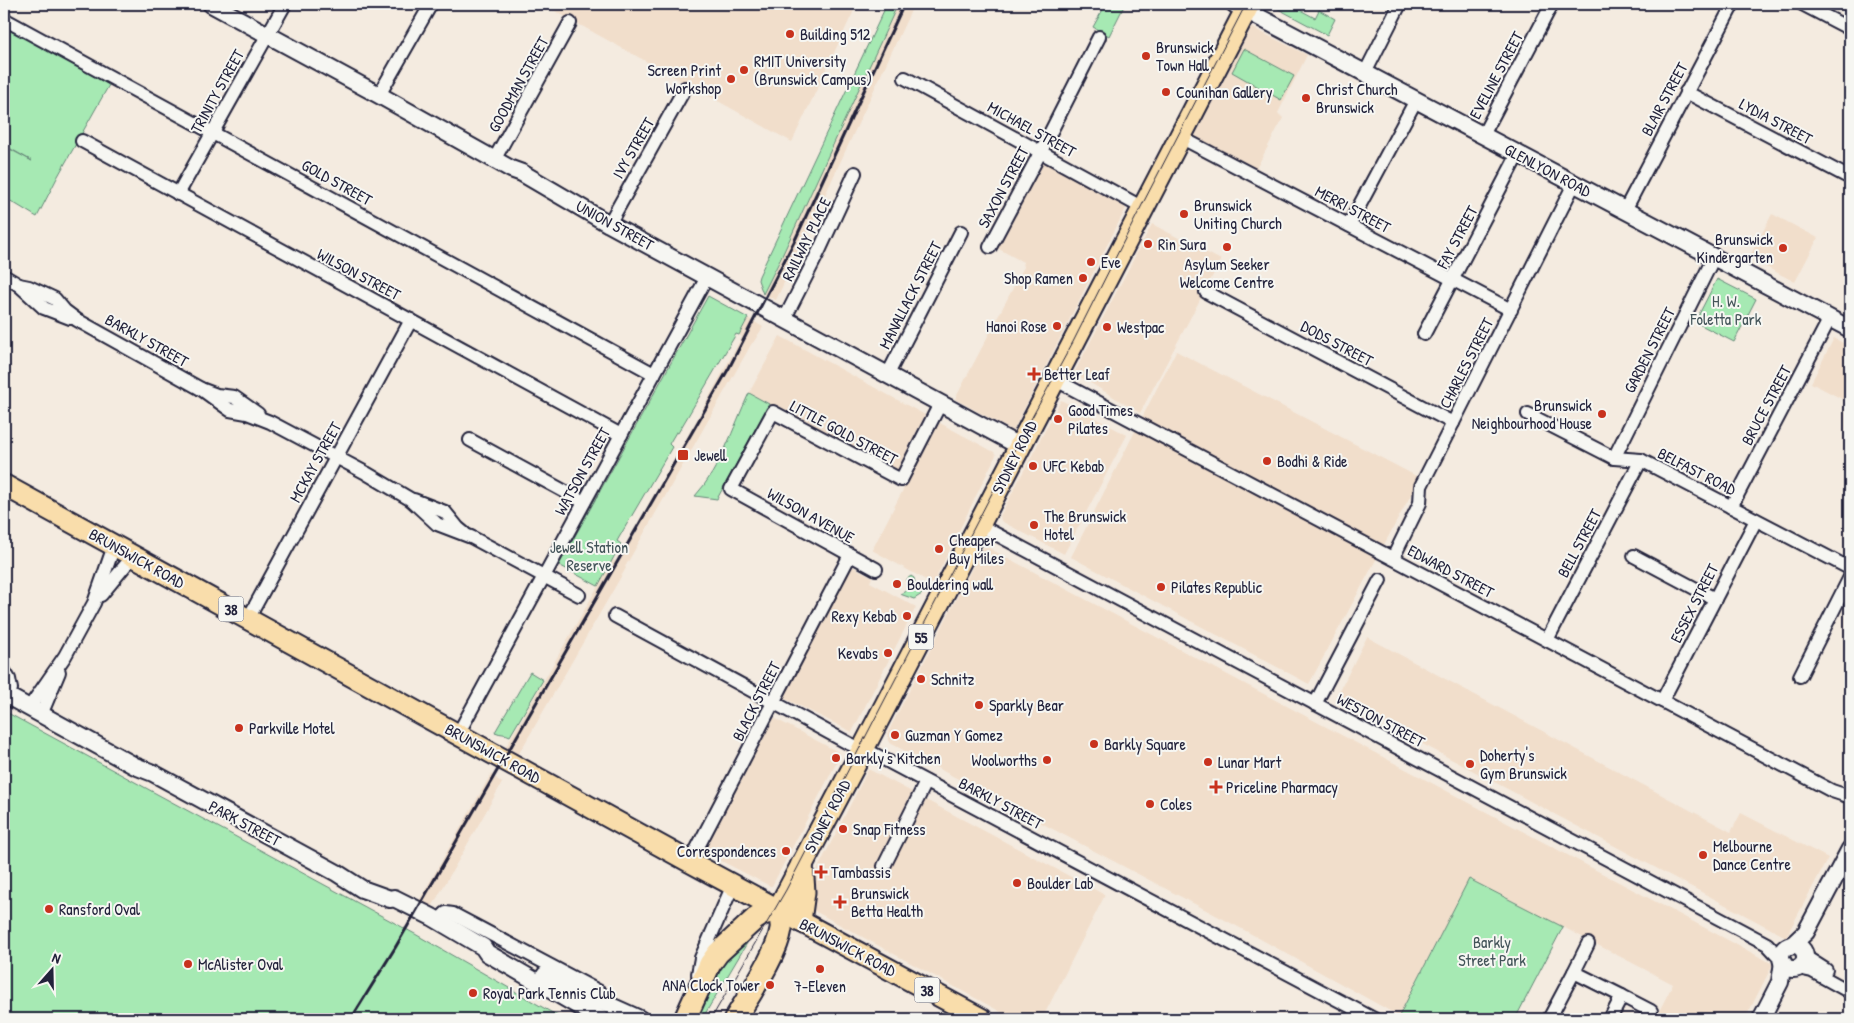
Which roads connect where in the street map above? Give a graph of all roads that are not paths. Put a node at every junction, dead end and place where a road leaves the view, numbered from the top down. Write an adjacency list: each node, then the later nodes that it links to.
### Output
1 (211, 4): 12 (street, UNION STREET)
2 (285, 4): 12 (street, TRINITY STREET)
3 (431, 4): 18 (street)
4 (1400, 4): 14 (street)
5 (1552, 4): 21 (street, EVELINE STREET)
6 (1733, 4): 17 (street, BLAIR STREET)
7 (1802, 4): 11 (street)
8 (1243, 6): 14 (street, GLENLYON ROAD); 22 (highway, SYDNEY ROAD / 55)
9 (4, 19): 20 (street, GOLD STREET)
10 (570, 23): 26 (street, GOODMAN STREET)
11 (1850, 29)
12 (267, 34): 18 (street, UNION STREET); 20 (street, TRINITY STREET)
13 (1099, 37): 24 (street, SAXON STREET)
14 (1364, 73): 19 (street, GLENLYON ROAD)
15 (905, 78): 24 (street, MICHAEL STREET)
16 (685, 88): 33 (street, IVY STREET)
17 (1686, 92): 28 (street, LYDIA STREET); 32 (street, BLAIR STREET)
18 (379, 95): 26 (street, UNION STREET)
19 (1416, 100): 21 (street, GLENLYON ROAD); 34 (street)
20 (212, 133): 30 (street, TRINITY STREET); 48 (street, GOLD STREET)
21 (1483, 136): 25 (street, GLENLYON ROAD)
22 (1180, 137): 31 (highway, SYDNEY ROAD / 55); 34 (street, MERRI STREET)
23 (82, 141): 30 (street, WILSON STREET)
24 (1040, 153): 31 (street, MICHAEL STREET); 36 (street, SAXON STREET)
25 (1518, 154): 29 (street, GLENLYON ROAD); 40 (street, FAY STREET)
26 (494, 160): 33 (street, UNION STREET)
27 (855, 173): 43 (street, RAILWAY PLACE)
28 (1850, 178)
29 (1574, 184): 32 (street, GLENLYON ROAD); 42 (street, CHARLES STREET)
30 (178, 194): 45 (street, WILSON STREET)
31 (1143, 208): 50 (highway, SYDNEY ROAD / 55)
32 (1625, 210): 37 (street, GLENLYON ROAD)
33 (609, 224): 39 (street, UNION STREET)
34 (1349, 225): 40 (street, MERRI STREET)
35 (962, 232): 49 (street, MANALLACK STREET)
36 (990, 247)
37 (1714, 257): 44 (street, GLENLYON ROAD); 58 (street, GARDEN STREET)
38 (4, 276): 57 (street, BARKLY STREET)
39 (707, 277): 43 (street, UNION STREET); 48 (street, WATSON STREET)
40 (1453, 279): 42 (street, MERRI STREET); 47 (street, FAY STREET)
41 (1206, 292): 53 (street, DODS STREET)
42 (1511, 310): 53 (street, CHARLES STREET)
43 (785, 318): 49 (street, UNION STREET)
44 (1830, 318): 46 (street, GLENLYON ROAD); 63 (street, BRUCE STREET)
45 (411, 320): 54 (street, WILSON STREET); 57 (street, MCKAY STREET)
46 (1850, 329)
47 (1424, 334)
48 (654, 374): 54 (street, WATSON STREET)
49 (888, 374): 51 (street, UNION STREET)
50 (1054, 379): 56 (highway, SYDNEY ROAD / 55); 70 (street, EDWARD STREET)
51 (940, 404): 56 (street, UNION STREET); 61 (street, LITTLE GOLD STREET)
52 (1528, 414): 58 (street, BELFAST ROAD)
53 (1453, 423): 70 (street, CHARLES STREET)
54 (620, 435): 62 (street, WATSON STREET)
55 (470, 440): 62 (street)
56 (1019, 446): 65 (highway, SYDNEY ROAD / 55)
57 (336, 457): 73 (street, BARKLY STREET); 79 (street, MCKAY STREET)
58 (1614, 458): 59 (street, BELFAST ROAD)
59 (1641, 460): 63 (street, BELFAST ROAD); 80 (street, BELL STREET)
60 (4, 485): 66 (main road, BRUNSWICK ROAD / 38)
61 (731, 489): 67 (street, WILSON AVENUE)
62 (584, 502): 73 (street, WATSON STREET)
63 (1731, 507): 64 (street, BELFAST ROAD)
64 (1756, 520): 72 (street, BELFAST ROAD); 76 (street, ESSEX STREET)
65 (979, 525): 86 (street, WESTON STREET); 89 (highway, SYDNEY ROAD / 55)
66 (114, 546): 68 (main road, BRUNSWICK ROAD / 38); 77 (street)
67 (850, 555): 71 (street, WILSON AVENUE); 85 (street, BLACK STREET)
68 (132, 556): 77 (street); 79 (main road, BRUNSWICK ROAD / 38)
69 (1634, 556): 76 (street)
70 (1393, 558): 80 (street, EDWARD STREET)
71 (876, 569)
72 (1850, 570): 82 (street)
73 (543, 575): 75 (street, BARKLY STREET); 88 (street, WATSON STREET)
74 (1380, 580): 86 (street)
75 (579, 596)
76 (1715, 599): 84 (street, ESSEX STREET)
77 (94, 603): 87 (street)
78 (615, 616): 85 (street, BARKLY STREET)
79 (248, 619): 88 (main road, BRUNSWICK ROAD / 38)
80 (1547, 640): 84 (street, EDWARD STREET)
81 (4, 671): 83 (street, PARK STREET)
82 (1800, 676)
83 (6, 690): 87 (street, PARK STREET)
84 (1662, 701): 91 (street, EDWARD STREET)
85 (774, 703): 89 (street, BARKLY STREET); 95 (street, BLACK STREET)
86 (1315, 704): 104 (street, WESTON STREET)
87 (37, 707): 100 (street, PARK STREET)
88 (458, 734): 95 (main road, BRUNSWICK ROAD / 38)
89 (863, 750): 90 (street, BARKLY STREET); 96 (highway, SYDNEY ROAD / 55)
90 (926, 782): 97 (street); 117 (street, BARKLY STREET)
91 (1832, 791): 92 (street, EDWARD STREET); 93 (street, EDWARD STREET)
92 (1850, 797)
93 (1850, 807)
94 (1849, 848): 104 (street)
95 (690, 862): 98 (main road, BRUNSWICK ROAD / 38)
96 (802, 864): 99 (highway, SYDNEY ROAD / 55); 101 (highway)
97 (884, 866)
98 (732, 885): 99 (main road, BRUNSWICK ROAD / 38); 108 (street)
99 (778, 910): 101 (main road, BRUNSWICK ROAD / 38); 108 (highway); 115 (highway)
100 (438, 920): 103 (street, PARK STREET); 110 (street, PARK STREET)
101 (800, 921): 116 (main road, BRUNSWICK ROAD / 38)
102 (1588, 944): 105 (street)
103 (483, 947): 110 (street, PARK STREET); 112 (street, PARK STREET)
104 (1793, 957): 106 (street, WESTON STREET); 107 (street, WESTON STREET); 120 (street)
105 (1574, 972): 109 (street); 118 (street)
106 (1850, 982)
107 (1850, 992)
108 (696, 994): 114 (highway)
109 (1622, 996): 111 (street); 119 (street)
110 (596, 999): 113 (street, PARK STREET)
111 (1651, 1011)
112 (601, 1019)
113 (640, 1019)
114 (685, 1019)
115 (735, 1019)
116 (982, 1019)
117 (1374, 1019)
118 (1549, 1019)
119 (1610, 1019)
120 (1761, 1019)

